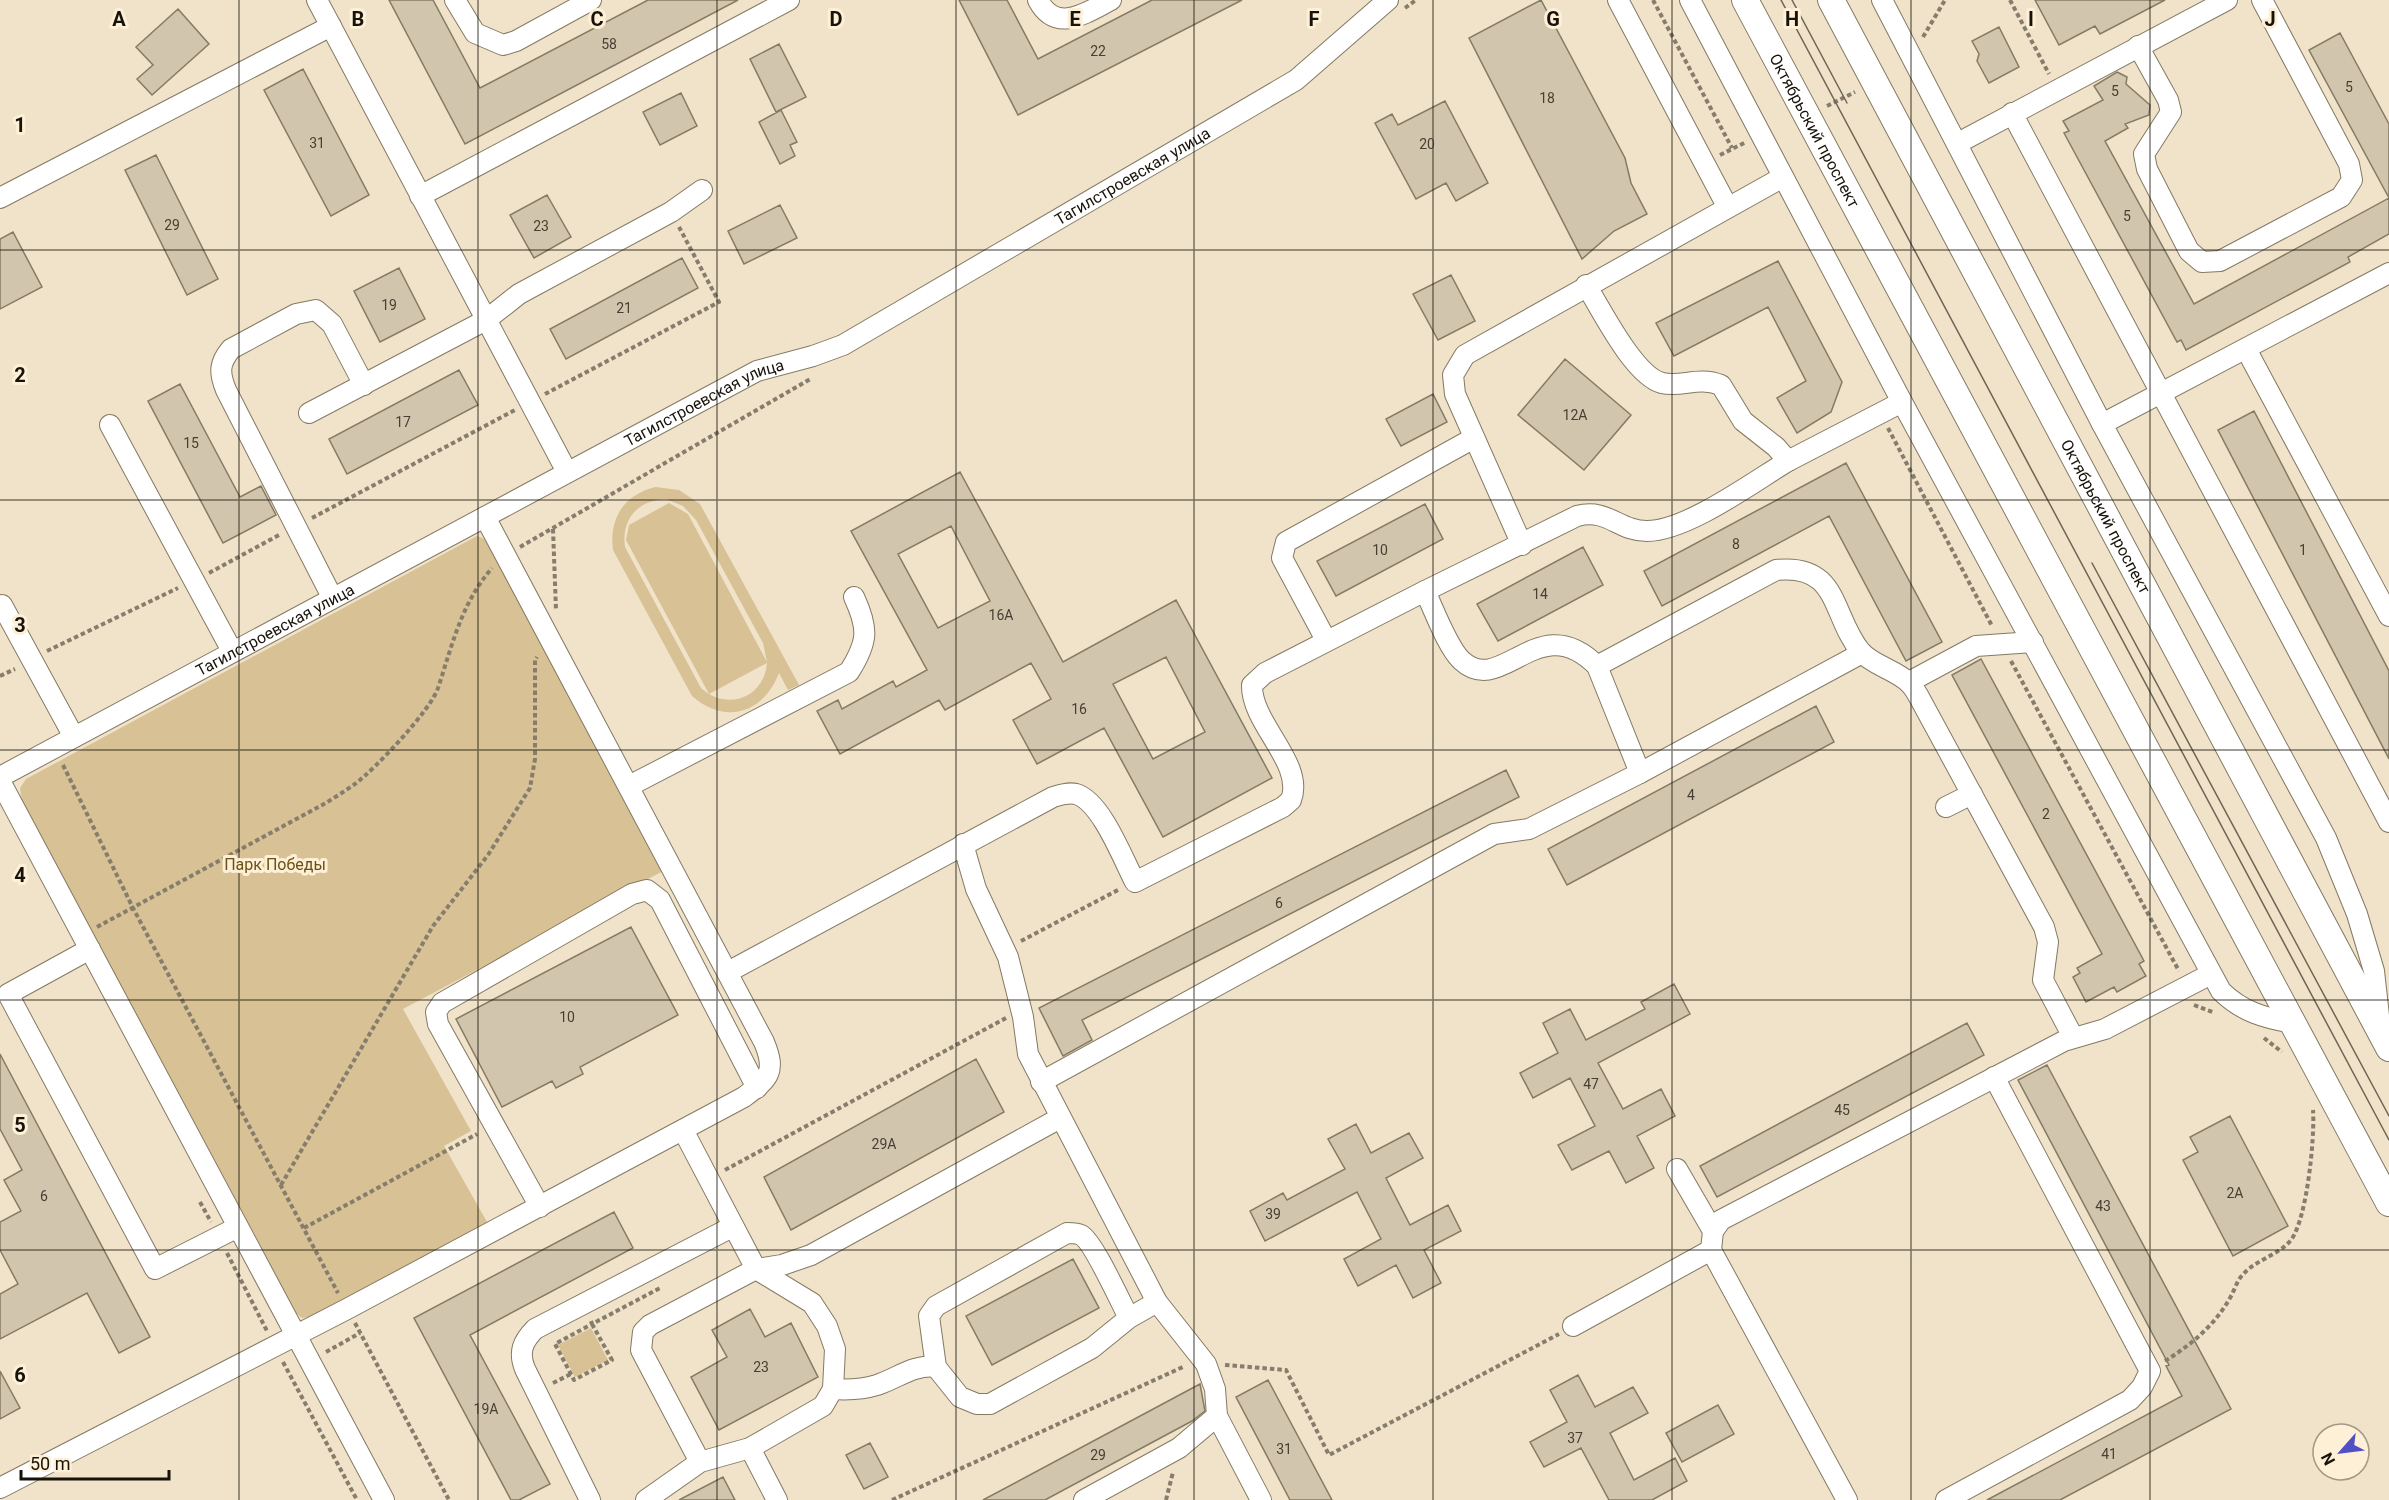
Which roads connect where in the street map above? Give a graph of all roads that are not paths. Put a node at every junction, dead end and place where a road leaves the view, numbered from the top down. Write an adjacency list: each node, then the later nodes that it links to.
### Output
1 (317, 0): 15 (street)
2 (455, 0): 3 (street)
3 (591, 0)
4 (789, 0): 21 (street)
5 (1038, 0): 6 (street)
6 (1111, 0)
7 (1618, 0): 23 (street)
8 (1690, 0): 19 (street)
9 (1745, 0): 63 (main road, Октябрьский проспект)
10 (1831, 0): 65 (main road, Октябрьский проспект)
11 (1882, 0): 18 (street, Октябрьский проспект)
12 (2227, 0): 16 (street)
13 (2262, 0): 16 (street)
14 (1393, 7): 36 (street, Тагилстроевская улица)
15 (331, 26): 21 (street); 22 (street)
16 (2138, 46): 17 (street)
17 (2012, 112): 18 (street); 29 (street)
18 (1958, 142): 32 (street, Октябрьский проспект)
19 (1783, 177): 23 (street); 30 (street)
20 (702, 190): 26 (street)
21 (420, 196): 26 (street)
22 (0, 198)
23 (1727, 206): 25 (street)
24 (2389, 273): 27 (street)
25 (1586, 285): 34 (street); 35 (street)
26 (486, 320): 28 (street); 36 (street)
27 (2246, 349): 29 (street); 43 (street)
28 (364, 385): 31 (street); 40 (street)
29 (2161, 393): 32 (street); 57 (street)
30 (1902, 402): 35 (street); 45 (street)
31 (309, 413)
32 (2103, 424): 60 (street, Октябрьский проспект)
33 (110, 426): 46 (street)
34 (1474, 438): 38 (street); 44 (street)
35 (1788, 461): 38 (street)
36 (567, 472): 37 (street, Тагилстроевская улица)
37 (485, 517): 40 (street, Тагилстроевская улица); 54 (street)
38 (1522, 545): 39 (street)
39 (1425, 591): 44 (street); 48 (street)
40 (332, 597): 46 (street, Тагилстроевская улица)
41 (854, 597): 54 (street)
42 (2, 605): 50 (street)
43 (2389, 616)
44 (1326, 640): 58 (street)
45 (2033, 642): 49 (street); 62 (street)
46 (232, 651): 50 (street, Тагилстроевская улица)
47 (1862, 653): 48 (street); 49 (street); 51 (street)
48 (1597, 666): 51 (street)
49 (1909, 682): 55 (street)
50 (74, 737): 52 (street, Тагилстроевская улица)
51 (1640, 773): 67 (street)
52 (0, 777)
53 (0, 781): 59 (street)
54 (629, 786): 61 (street)
55 (1972, 794): 56 (street); 64 (street)
56 (1946, 807)
57 (2389, 822)
58 (963, 844): 61 (street); 67 (street)
59 (86, 942): 74 (street); 74 (street)
60 (2381, 967): 65 (street, Октябрьский проспект)
61 (728, 972): 68 (street)
62 (2211, 974): 63 (street); 64 (street)
63 (2293, 1023): 72 (main road, Октябрьский проспект)
64 (2073, 1037): 66 (street)
65 (2385, 1041)
66 (1994, 1077): 76 (street); 95 (street)
67 (1041, 1082): 69 (street)
68 (757, 1088): 70 (street); 73 (street)
69 (1060, 1118): 77 (street); 78 (street)
70 (683, 1130): 73 (street); 75 (street)
71 (1677, 1169): 76 (street)
72 (2389, 1203)
73 (540, 1207): 81 (street)
74 (238, 1227): 81 (street)
75 (732, 1227): 77 (street); 89 (street)
76 (1712, 1241): 80 (street); 94 (street)
77 (756, 1269): 83 (street); 86 (street)
78 (1157, 1302): 79 (street); 84 (street)
79 (1129, 1318): 82 (street); 82 (street)
80 (1573, 1326)
81 (295, 1334): 87 (street); 88 (street)
82 (936, 1367): 83 (street)
83 (833, 1389): 85 (street)
84 (1217, 1416): 92 (street); 93 (street)
85 (750, 1448): 86 (street); 91 (street)
86 (700, 1462): 90 (street)
87 (0, 1488)
88 (384, 1500)
89 (590, 1500)
90 (646, 1500)
91 (777, 1500)
92 (1084, 1500)
93 (1261, 1500)
94 (1847, 1500)
95 (1946, 1500)

